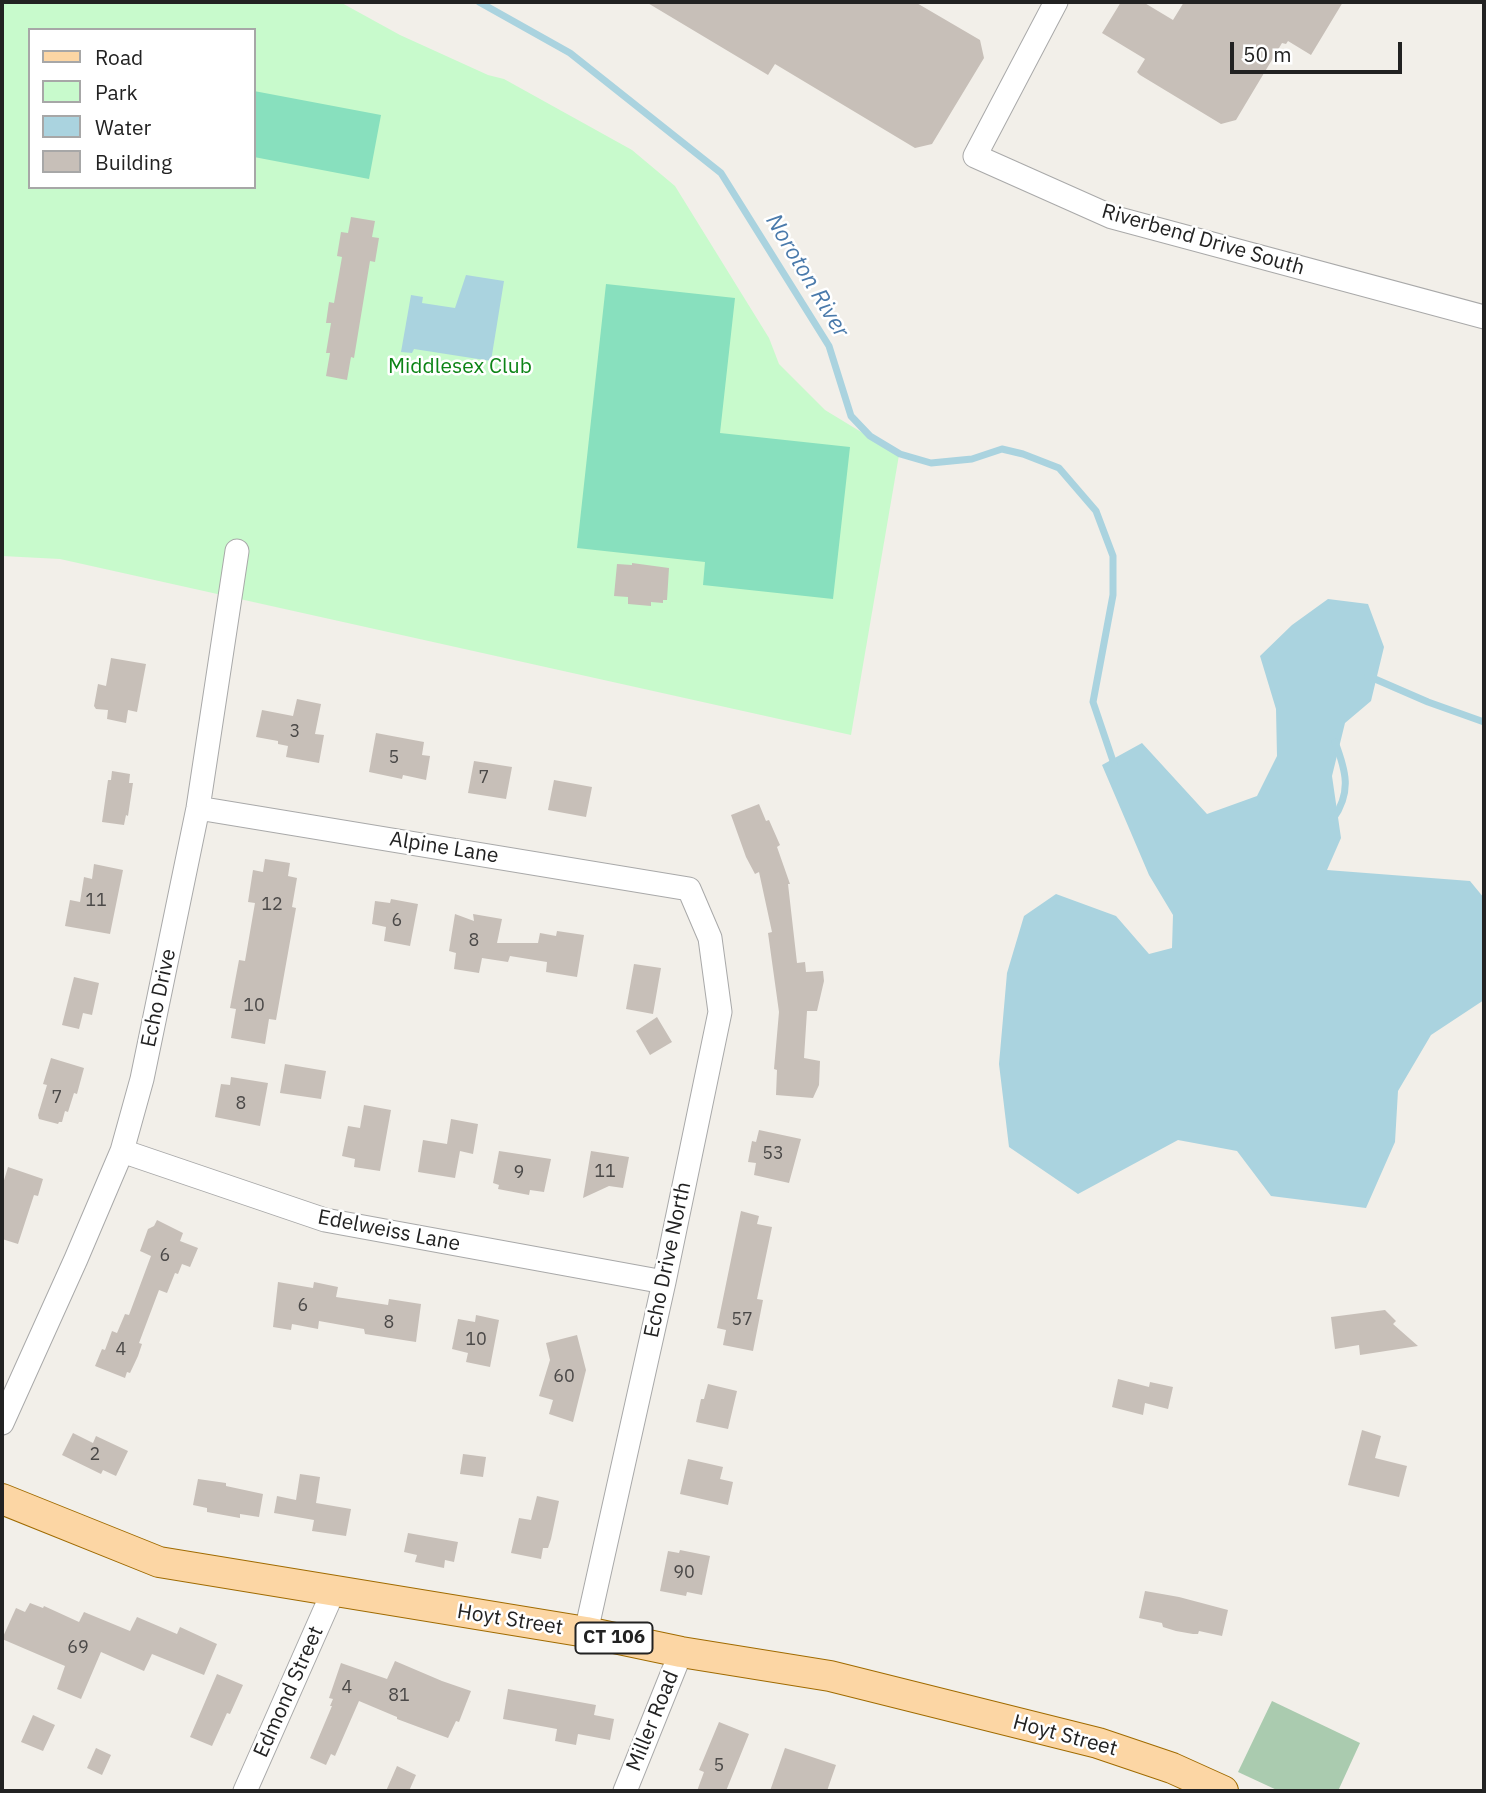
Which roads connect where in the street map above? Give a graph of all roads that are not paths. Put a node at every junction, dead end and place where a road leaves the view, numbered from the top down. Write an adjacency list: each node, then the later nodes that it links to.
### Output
1 (1055, 2): 2 (street, Riverbend Drive South)
2 (1484, 317)
3 (237, 551): 4 (street, Echo Drive)
4 (198, 808): 5 (street, Alpine Lane); 6 (street, Echo Drive)
5 (689, 889): 7 (street, Echo Drive North)
6 (122, 1151): 7 (street, Edelweiss Lane); 8 (street, Echo Drive)
7 (664, 1282): 11 (street, Echo Drive North)
8 (2, 1423)
9 (2, 1499): 10 (main road, Hoyt Street / CT 106)
10 (333, 1592): 11 (main road, Hoyt Street / CT 106); 13 (street, Edmond Street)
11 (586, 1632): 12 (main road, Hoyt Street / CT 106)
12 (681, 1652): 14 (street, Miller Road); 15 (main road, Hoyt Street / CT 106)
13 (245, 1791)
14 (625, 1791)
15 (1223, 1791)

